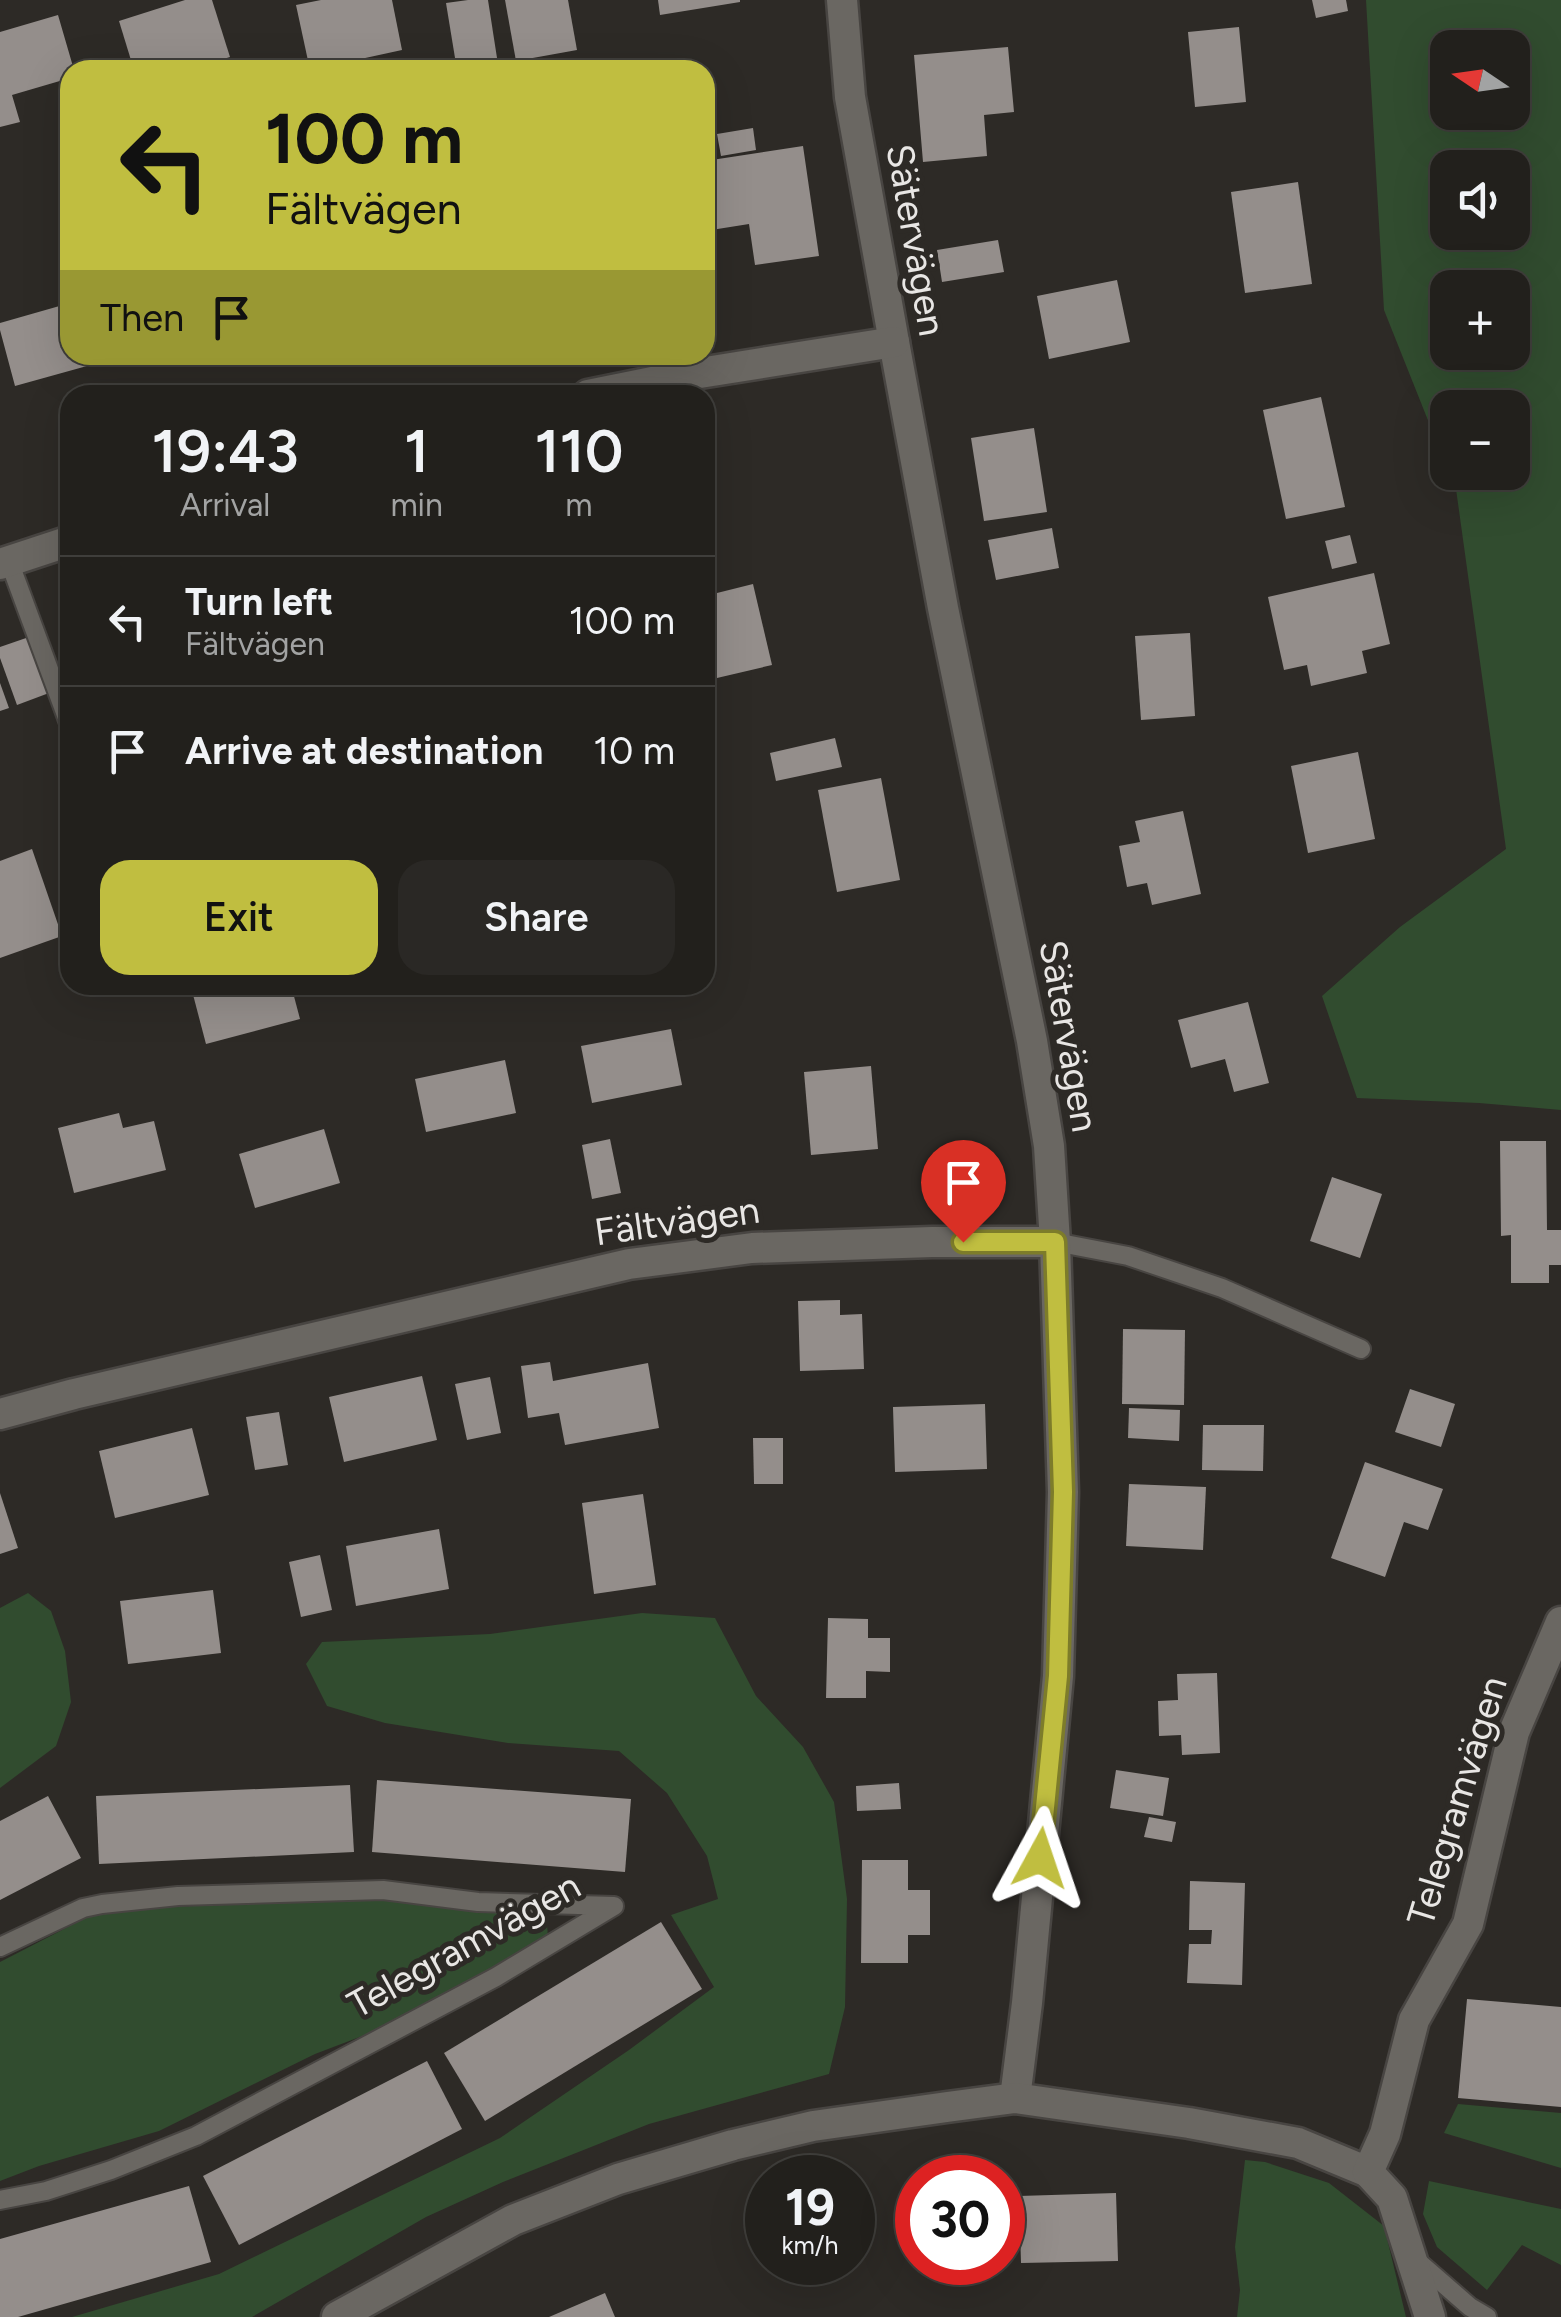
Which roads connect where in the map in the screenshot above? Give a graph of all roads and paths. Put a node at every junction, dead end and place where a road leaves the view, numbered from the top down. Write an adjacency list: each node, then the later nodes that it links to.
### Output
1 (842, 0): 2 (street, Sätervägen)
2 (894, 342): 3 (street); 7 (street, Sätervägen)
3 (635, 385)
4 (60, 543): 5 (street)
5 (4, 562): 6 (lane)
6 (60, 701)
7 (1055, 1242): 8 (lane, Fältvägen); 9 (street, Fältvägen); 12 (street, Sätervägen)
8 (1361, 1349)
9 (0, 1414)
10 (1561, 1622): 13 (street, Telegramvägen)
11 (0, 1947): 14 (lane, Telegramvägen)
12 (1015, 2098): 13 (street); 16 (street)
13 (1368, 2172): 15 (street)
14 (0, 2200)
15 (1412, 2256): 17 (street); 18 (lane)
16 (337, 2317)
17 (1430, 2317)
18 (1487, 2317)

